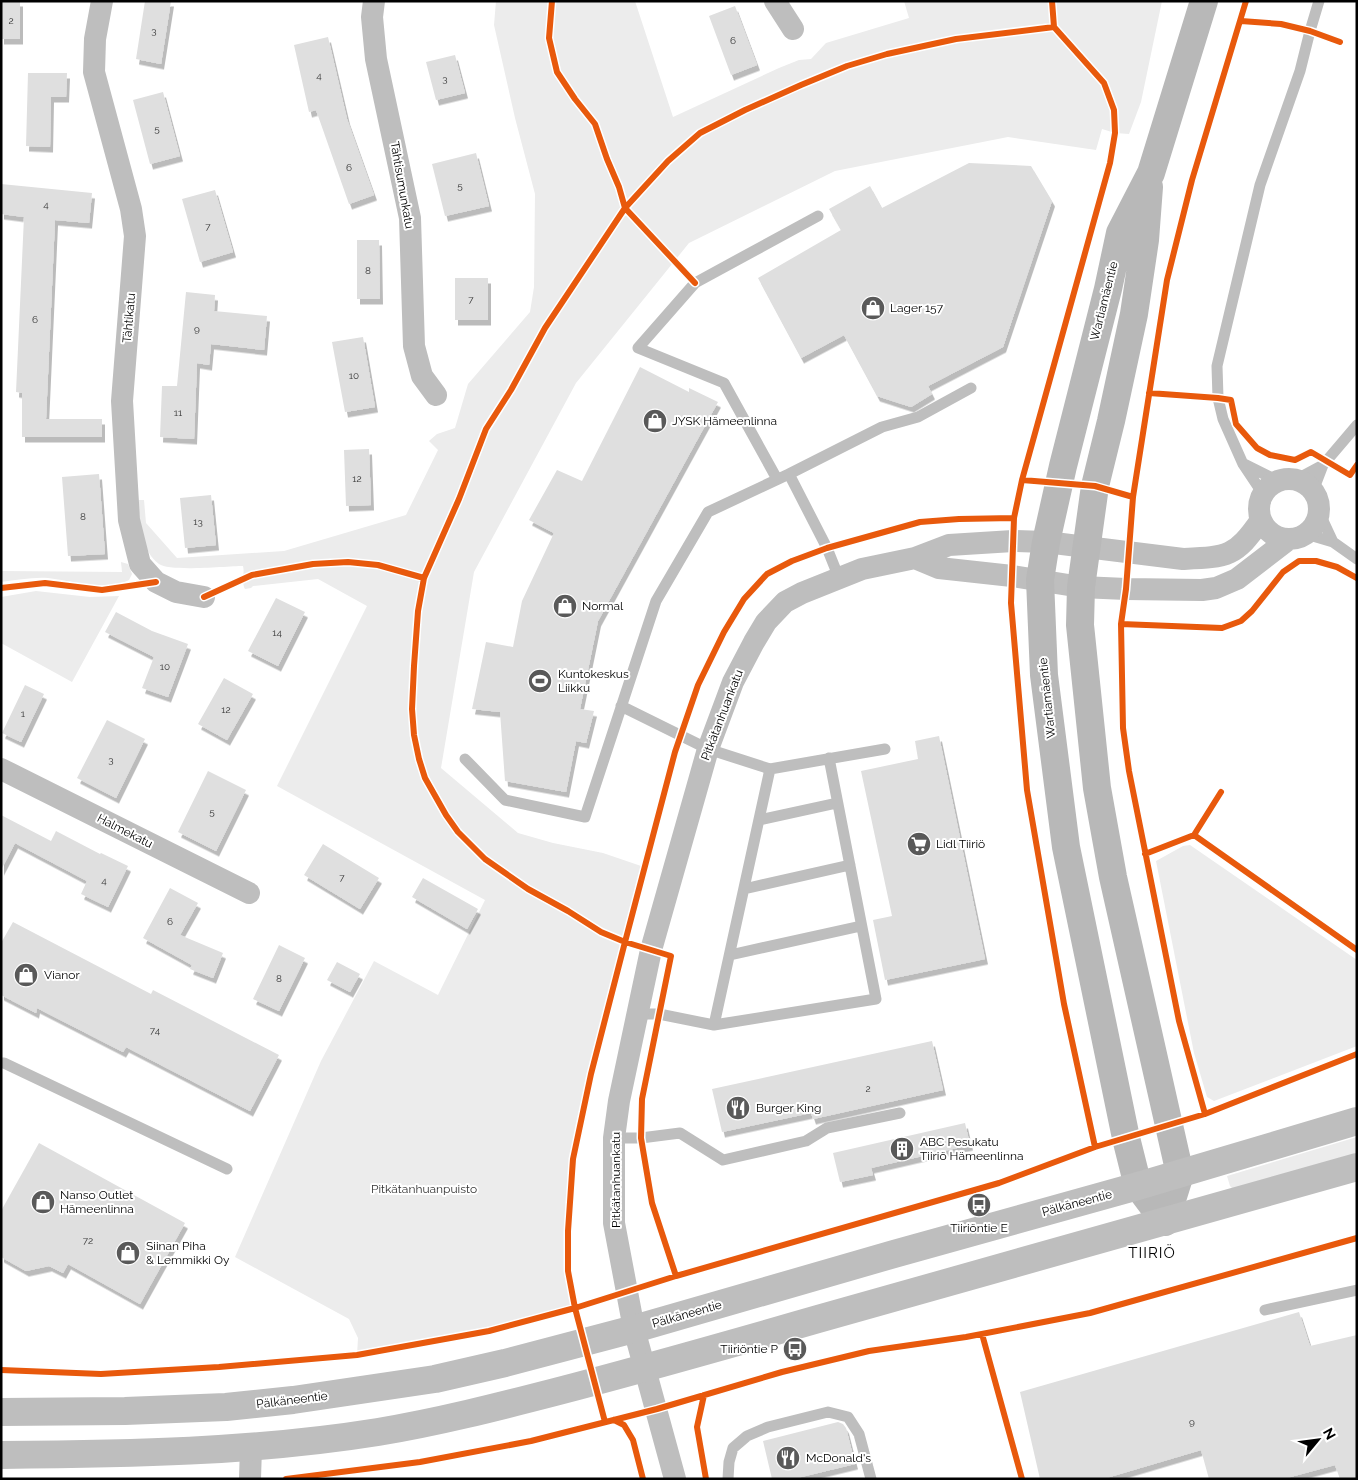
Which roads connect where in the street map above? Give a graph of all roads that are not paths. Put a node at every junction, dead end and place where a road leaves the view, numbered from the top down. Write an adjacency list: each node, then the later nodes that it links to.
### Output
1 (102, 1): 27 (street, Tähtikatu)
2 (374, 1): 10 (street, Tähtisumunkatu)
3 (776, 1): 6 (street)
4 (1204, 1): 7 (main road, Wartiamäentie)
5 (1319, 1): 12 (lane)
6 (793, 29)
7 (1150, 173): 19 (main road, Wartiamäentie); 21 (main road, Wartiamäentie)
8 (818, 216): 15 (lane)
9 (971, 388): 14 (lane)
10 (436, 395)
11 (1357, 425): 13 (lane)
12 (1243, 464): 16 (lane); 16 (lane)
13 (1323, 465): 16 (lane); 16 (lane)
14 (789, 474): 15 (lane); 24 (lane)
15 (778, 479): 28 (lane)
16 (1293, 491): 17 (street); 18 (street); 20 (lane)
17 (1261, 520): 18 (street); 21 (street, Pitkätanhuankatu)
18 (1297, 536): 20 (lane); 26 (street)
19 (1046, 542): 21 (street, Pitkätanhuankatu); 22 (street, Pitkätanhuankatu); 25 (main road, Wartiamäentie)
20 (1333, 542): 23 (lane)
21 (1087, 546): 26 (main road, Wartiamäentie)
22 (915, 558): 24 (street, Pitkätanhuankatu); 25 (street)
23 (1357, 559)
24 (839, 578): 29 (street, Pitkätanhuankatu)
25 (1040, 580): 26 (street); 51 (main road, Wartiamäentie)
26 (1081, 586): 50 (main road, Wartiamäentie)
27 (204, 597)
28 (621, 706): 29 (lane); 32 (lane)
29 (708, 749): 33 (lane); 42 (street, Pitkätanhuankatu)
30 (885, 749): 31 (lane)
31 (828, 758): 33 (lane); 35 (lane)
32 (465, 759)
33 (770, 768): 36 (lane)
34 (1, 769): 39 (street, Halmekatu)
35 (837, 803): 36 (lane); 37 (lane)
36 (759, 820): 38 (lane)
37 (850, 865): 38 (lane); 40 (lane)
38 (744, 889): 41 (lane)
39 (249, 893)
40 (861, 926): 41 (lane); 43 (lane)
41 (730, 955): 43 (lane)
42 (638, 1014): 43 (lane); 47 (street, Pitkätanhuankatu)
43 (714, 1025)
44 (1, 1063): 49 (lane)
45 (900, 1113): 47 (lane)
46 (1357, 1121): 50 (main road, Pälkäneentie)
47 (614, 1138): 55 (street, Pitkätanhuankatu)
48 (1357, 1167): 52 (main road)
49 (228, 1169)
50 (1180, 1174): 51 (main road, Pälkäneentie); 52 (main road)
51 (1138, 1186): 52 (main road, Wartiamäentie); 55 (main road, Pälkäneentie)
52 (1165, 1222): 56 (main road)
53 (1357, 1290): 54 (lane)
54 (1266, 1310)
55 (634, 1329): 56 (street, Pitkätanhuankatu); 57 (main road, Pälkäneentie)
56 (645, 1369): 58 (main road); 61 (street, Pitkätanhuankatu)
57 (1, 1412)
58 (251, 1447): 59 (main road); 60 (street)
59 (1, 1455)
60 (250, 1479)
61 (676, 1479)
62 (728, 1479): 63 (lane)
63 (870, 1479)

